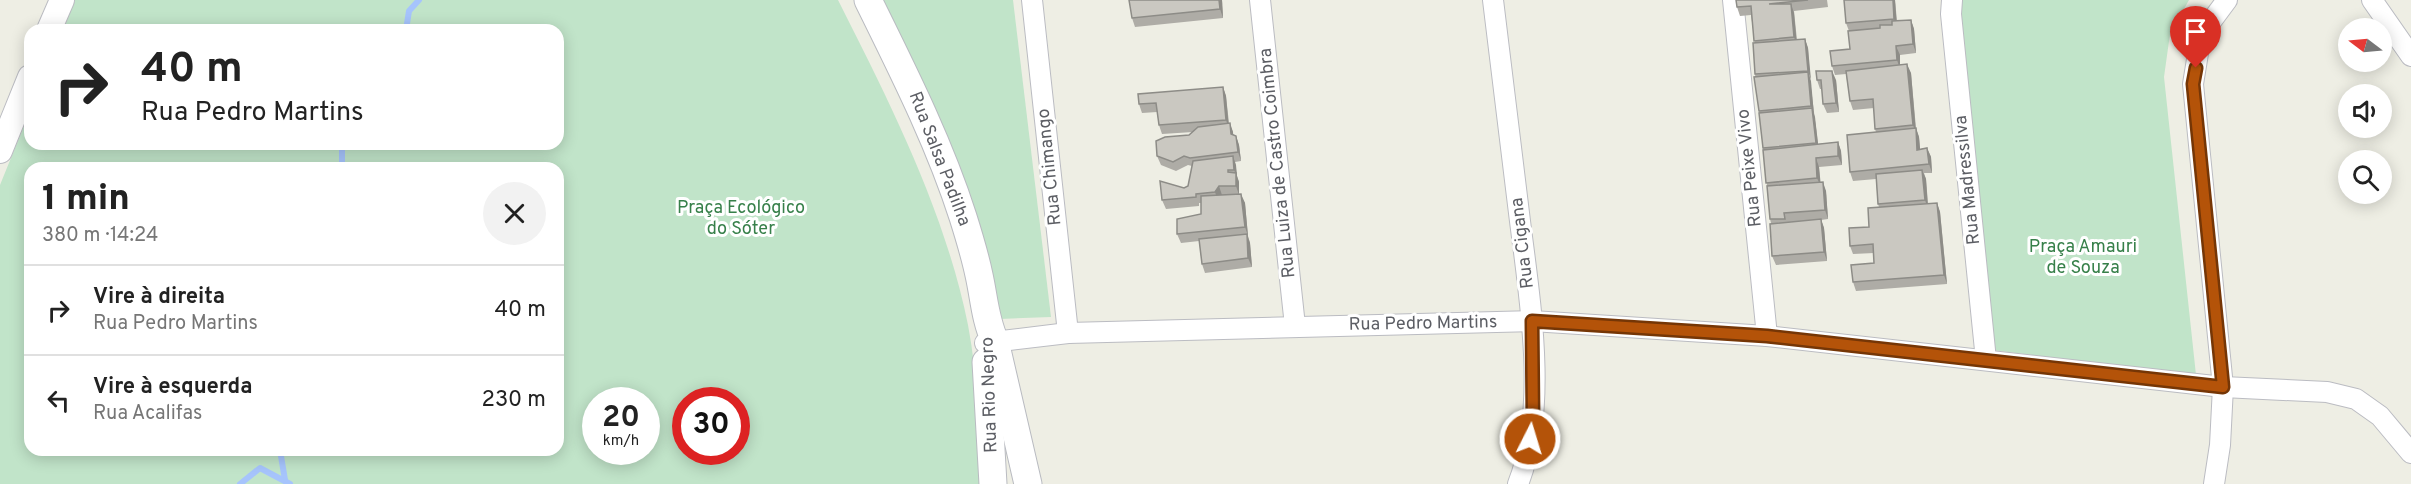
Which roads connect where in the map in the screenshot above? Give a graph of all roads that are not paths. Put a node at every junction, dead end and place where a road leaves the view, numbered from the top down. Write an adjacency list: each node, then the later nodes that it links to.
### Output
1 (62, 0): 10 (street)
2 (868, 0): 17 (main road, Rua Salsa Padilha)
3 (1032, 0): 16 (street, Rua Chimango)
4 (1260, 0): 15 (street, Rua Luiza de Castro Coimbra)
5 (1493, 0): 14 (street, Rua Cigana)
6 (1733, 0): 18 (street, Rua Peixe Vivo)
7 (1952, 0): 19 (street, Rua Madressilva)
8 (2227, 0): 20 (street)
9 (2372, 0): 11 (street)
10 (52, 24)
11 (2411, 56)
12 (24, 92): 13 (street)
13 (0, 151)
14 (1532, 321): 15 (street, Rua Pedro Martins); 18 (street, Rua Pedro Martins); 24 (street, Rua Cigana)
15 (1295, 326): 16 (street, Rua Pedro Martins)
16 (1068, 333): 17 (street, Rua Pedro Martins)
17 (989, 336): 22 (main road, Rua Rio Negro); 23 (main road, Rua Rio Negro)
18 (1767, 336): 19 (street, Rua Pedro Martins)
19 (1986, 360): 20 (street, Rua Pedro Martins)
20 (2223, 387): 21 (street, Rua Pedro Martins); 25 (street)
21 (2411, 453)
22 (993, 484)
23 (1028, 484)
24 (1518, 484)
25 (2214, 484)

